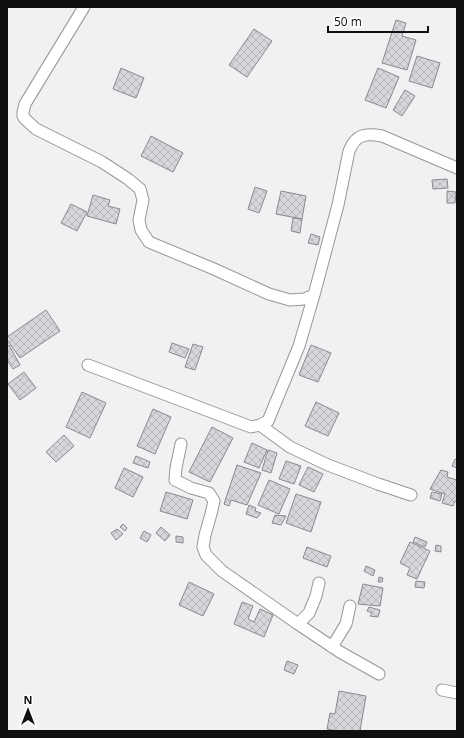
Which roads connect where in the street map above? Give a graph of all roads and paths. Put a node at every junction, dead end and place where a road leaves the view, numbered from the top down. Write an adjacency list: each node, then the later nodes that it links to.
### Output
1 (84, 7): 3 (street)
2 (457, 168): 3 (street)
3 (314, 295): 5 (street)
4 (88, 365): 5 (street)
5 (260, 426): 7 (street)
6 (181, 444): 10 (street)
7 (411, 495)
8 (319, 583): 10 (street)
9 (350, 606): 11 (street)
10 (298, 624): 11 (street)
11 (332, 647): 12 (street)
12 (379, 674)
13 (442, 690): 14 (street)
14 (457, 693)

